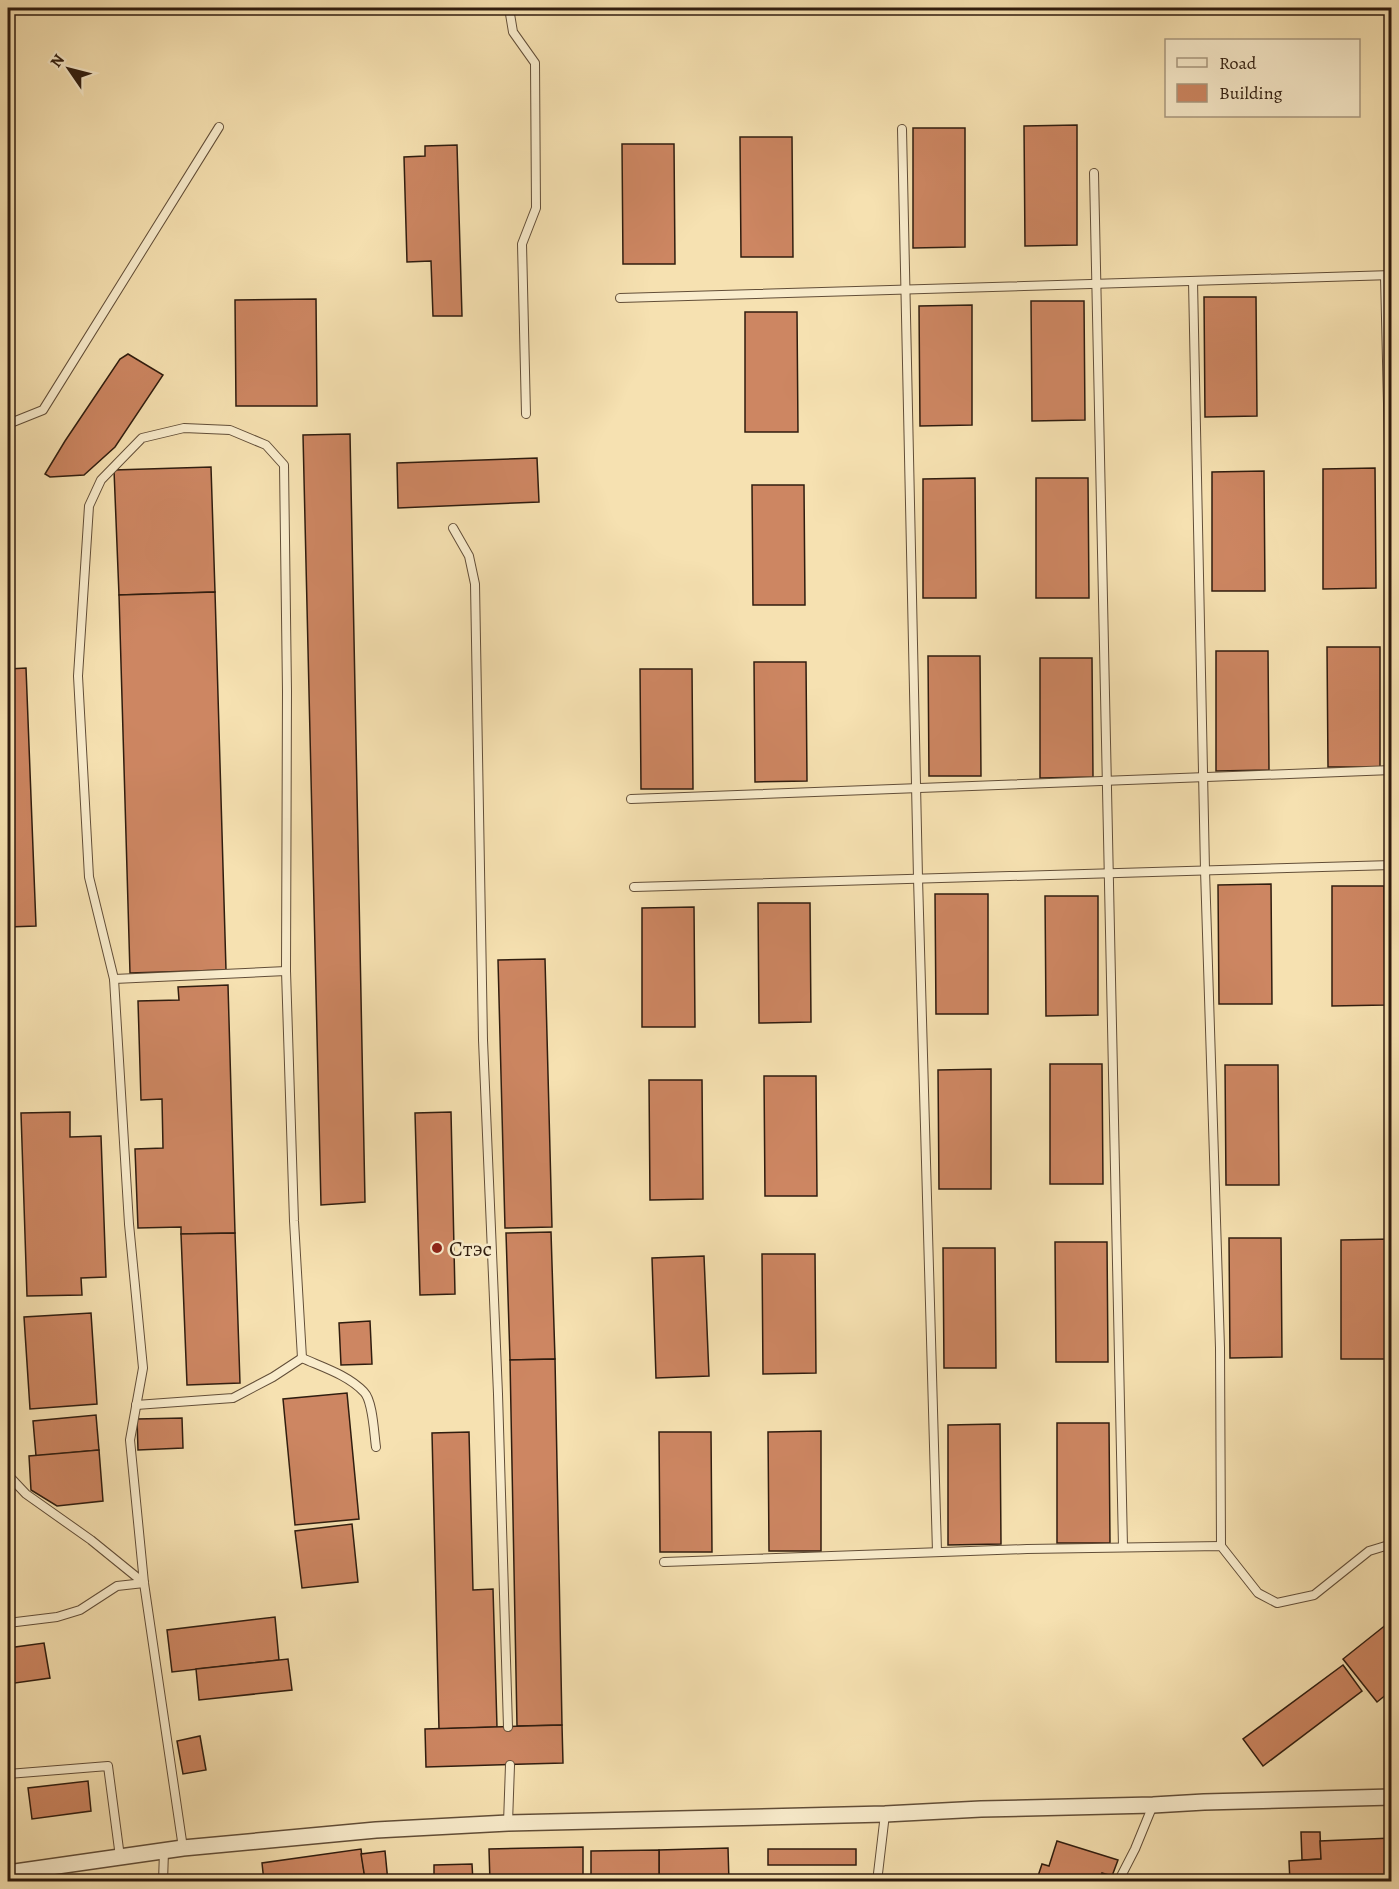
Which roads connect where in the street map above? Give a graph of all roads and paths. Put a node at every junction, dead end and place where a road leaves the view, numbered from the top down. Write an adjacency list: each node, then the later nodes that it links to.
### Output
1 (509, 8): 10 (lane)
2 (219, 127): 11 (lane)
3 (902, 129): 8 (lane)
4 (1095, 173): 7 (lane)
5 (1388, 275): 6 (lane); 13 (lane)
6 (1193, 281): 7 (lane); 15 (lane)
7 (1096, 284): 8 (lane); 16 (lane)
8 (906, 289): 9 (lane); 17 (lane)
9 (620, 298)
10 (526, 414)
11 (8, 424)
12 (453, 528): 37 (lane)
13 (1392, 573)
14 (1392, 770): 15 (lane)
15 (1204, 777): 16 (lane); 20 (lane)
16 (1107, 781): 17 (lane); 21 (lane)
17 (917, 788): 18 (lane); 22 (lane)
18 (631, 799)
19 (1392, 865): 20 (lane)
20 (1205, 870): 21 (lane); 31 (lane)
21 (1109, 873): 22 (lane); 32 (lane)
22 (918, 878): 23 (lane); 33 (lane)
23 (634, 887)
24 (286, 971): 25 (lane); 25 (lane); 26 (lane)
25 (114, 979): 27 (lane)
26 (302, 1358): 27 (lane); 28 (lane)
27 (136, 1405): 35 (lane)
28 (376, 1447)
29 (9, 1477): 35 (lane)
30 (1392, 1544): 31 (lane)
31 (1221, 1546): 32 (lane)
32 (1123, 1547): 33 (lane)
33 (937, 1552): 34 (lane)
34 (664, 1562)
35 (144, 1583): 36 (lane); 44 (lane)
36 (8, 1623)
37 (508, 1726)
38 (510, 1764): 43 (lane)
39 (8, 1774): 46 (lane)
40 (1392, 1797): 41 (street)
41 (1153, 1805): 42 (street); 50 (lane)
42 (885, 1814): 43 (street); 49 (lane)
43 (508, 1823): 44 (street)
44 (183, 1848): 45 (street)
45 (164, 1851): 46 (street); 48 (lane)
46 (120, 1857): 47 (street)
47 (8, 1873)
48 (163, 1881)
49 (877, 1881)
50 (1118, 1881)

